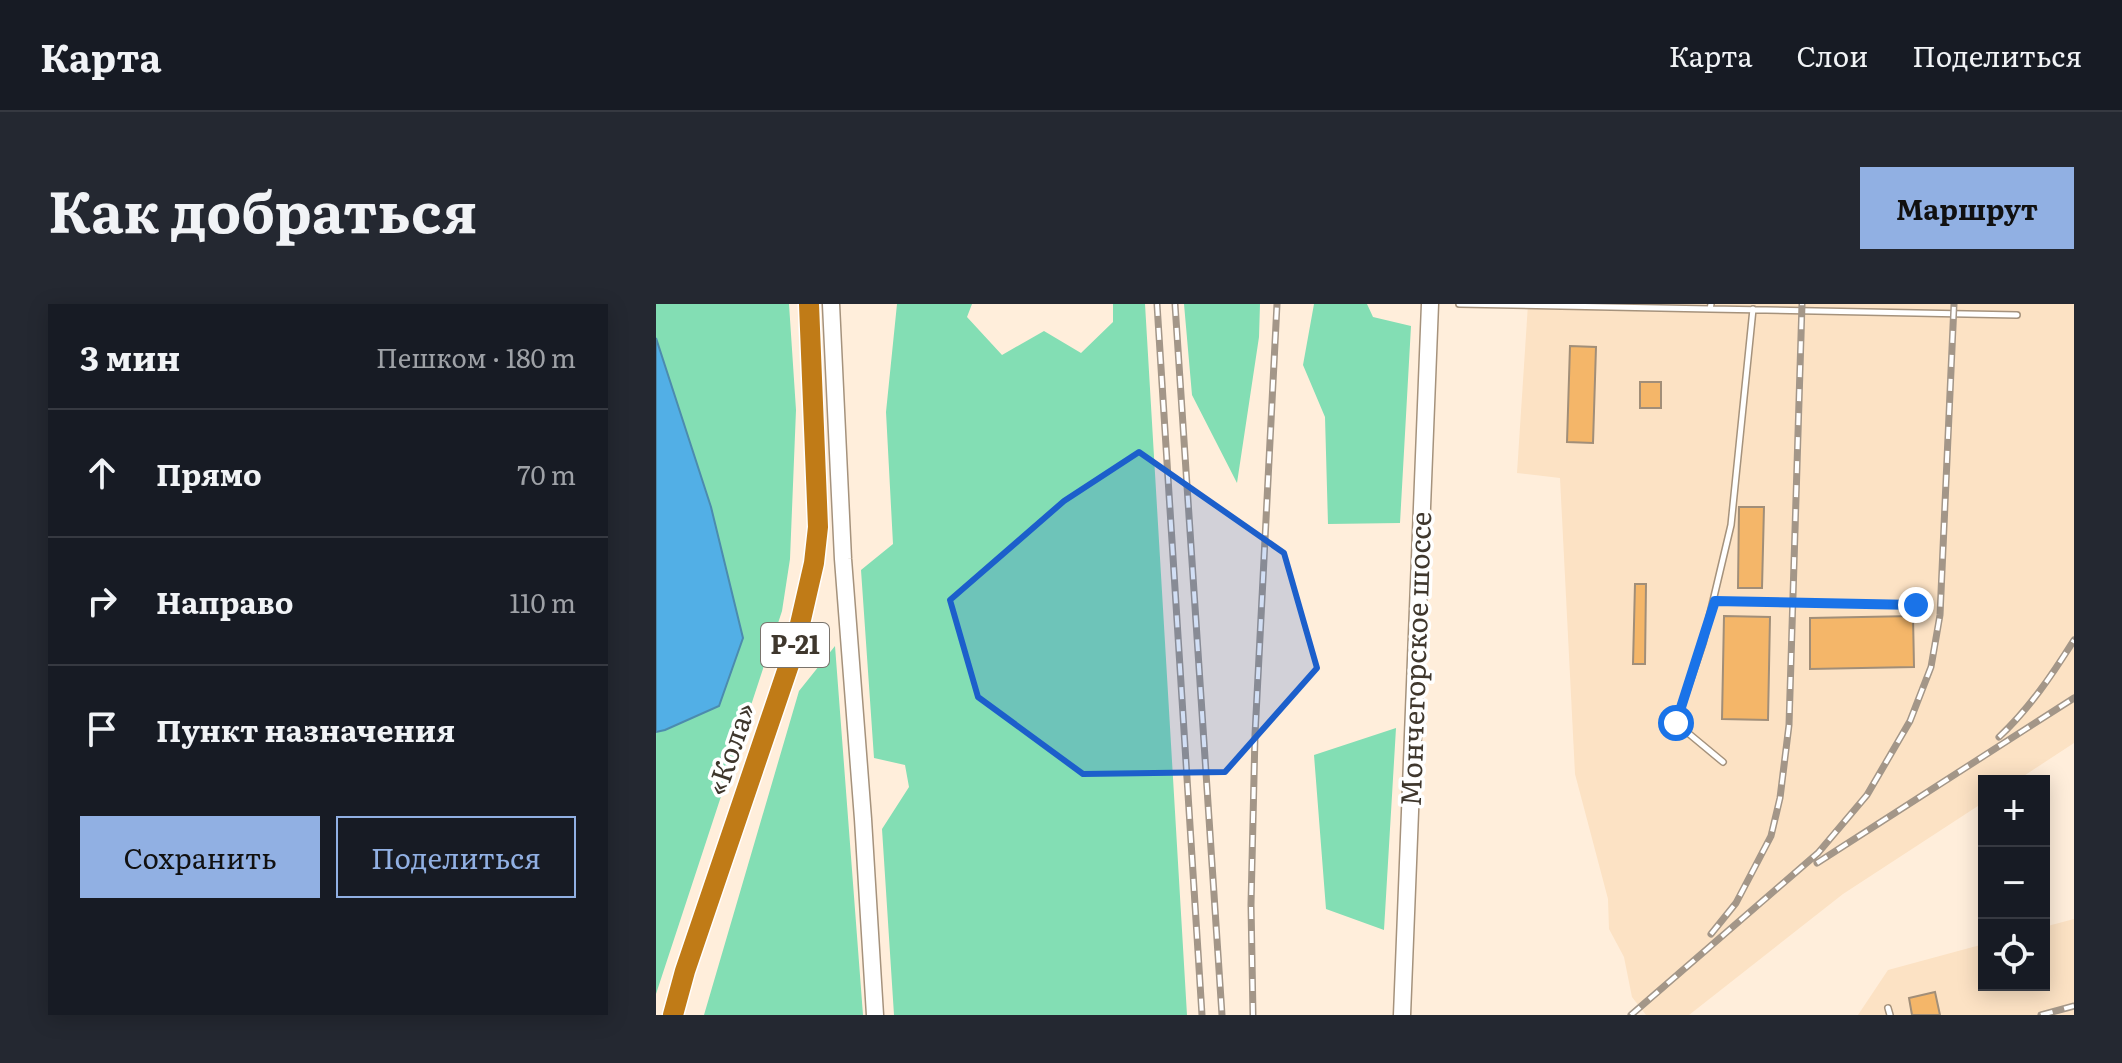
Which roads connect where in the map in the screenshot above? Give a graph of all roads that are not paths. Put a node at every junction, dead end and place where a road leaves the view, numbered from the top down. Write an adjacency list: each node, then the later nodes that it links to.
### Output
1 (809, 304): 11 (highway, «Кола» / Р-21)
2 (831, 304): 12 (street)
3 (1430, 304): 13 (street, Мончегорское шоссе)
4 (1459, 304): 5 (lane)
5 (1710, 306): 6 (lane)
6 (1753, 309): 7 (lane); 8 (lane)
7 (2017, 315)
8 (1715, 601): 9 (lane); 10 (lane)
9 (1916, 605)
10 (1723, 762)
11 (673, 1015)
12 (875, 1015)
13 (1402, 1015)

